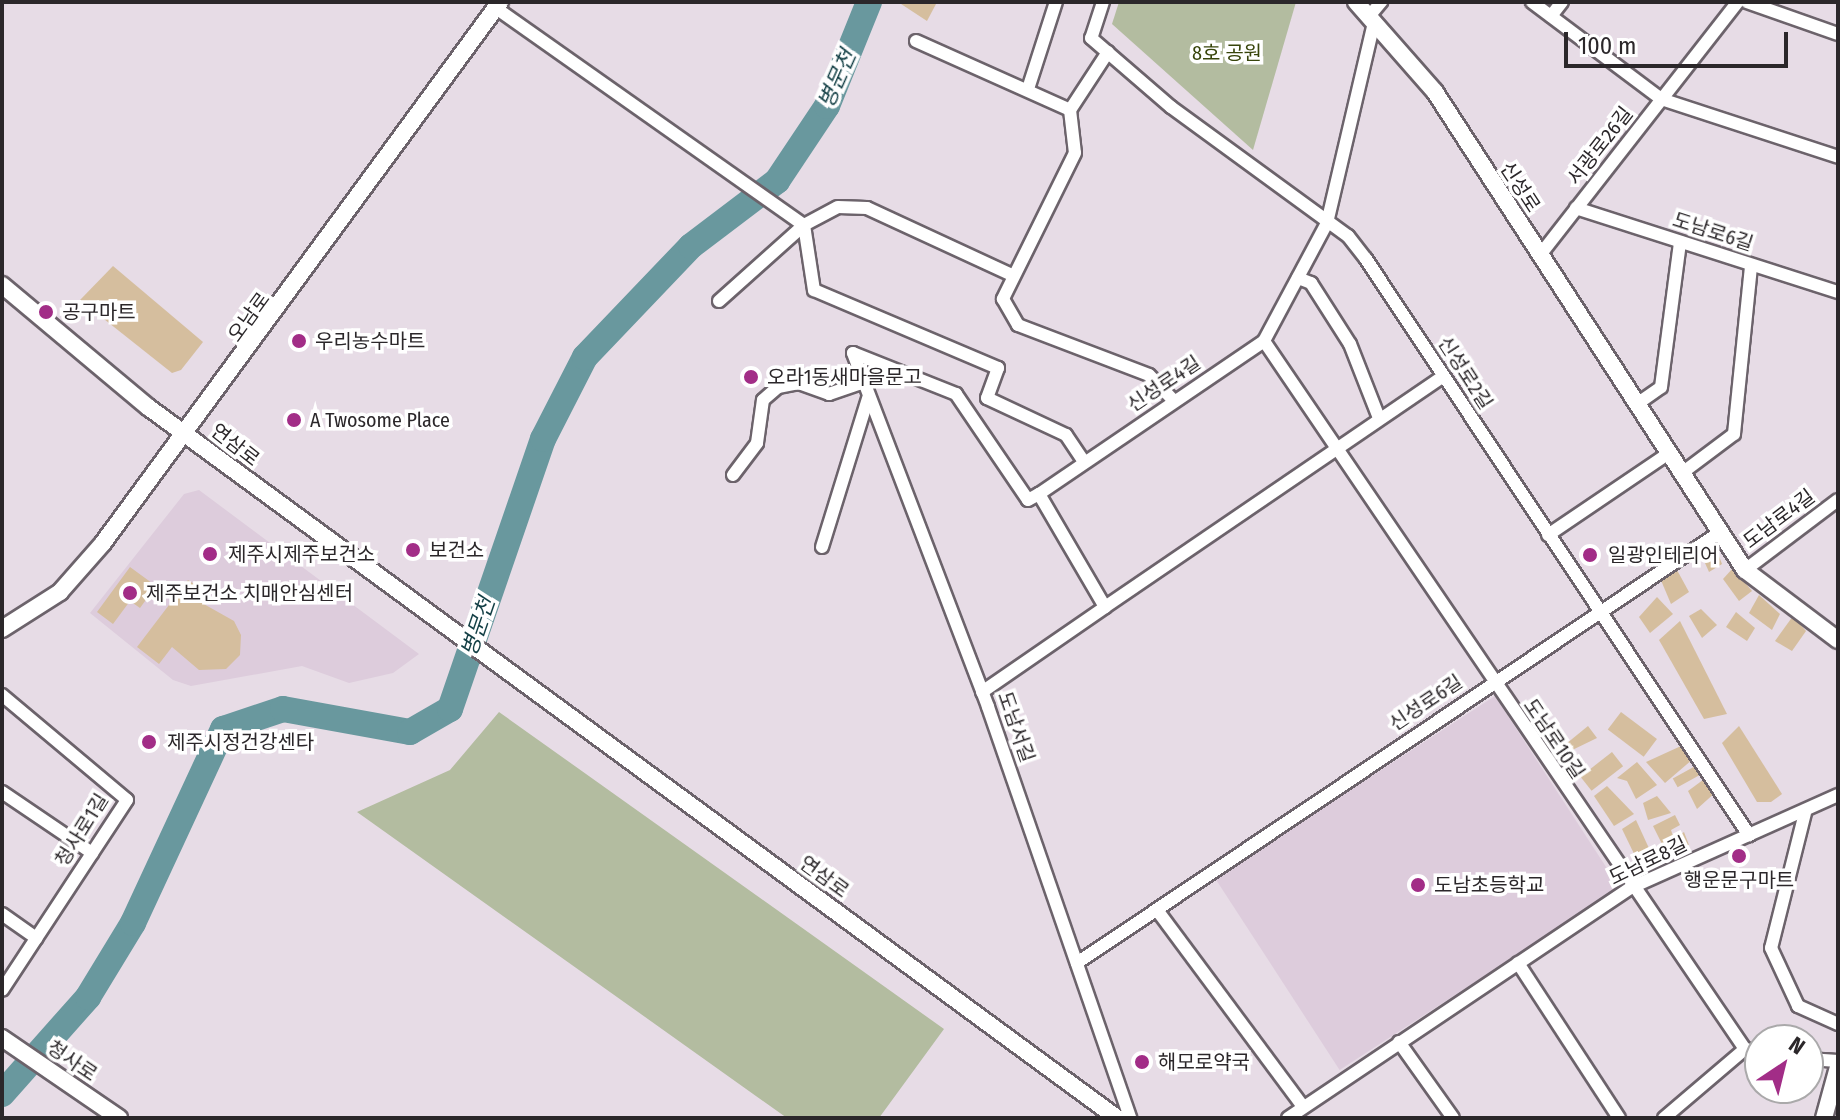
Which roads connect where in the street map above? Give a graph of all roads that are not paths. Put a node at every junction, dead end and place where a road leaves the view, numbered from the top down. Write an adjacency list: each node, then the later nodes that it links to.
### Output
1 (1056, 2): 14 (street)
2 (1103, 2): 13 (street)
3 (1356, 2): 9 (street, 신성로)
4 (1532, 2): 10 (street)
5 (1562, 2): 10 (street)
6 (1738, 2): 15 (street, 서광로26길)
7 (1747, 2): 11 (street)
8 (495, 4): 20 (street); 36 (street, 오남로)
9 (1375, 13): 19 (street, 신성로4길); 22 (street, 신성로)
10 (1551, 16): 15 (street)
11 (1838, 34)
12 (916, 41): 14 (street)
13 (1108, 52): 16 (street); 19 (street, 신성로2길)
14 (1028, 89): 16 (street)
15 (1661, 99): 17 (street, 서광로26길); 18 (street, 서광로26길)
16 (1070, 110): 24 (street)
17 (1838, 157)
18 (1576, 208): 21 (street, 도남로6길); 22 (street, 서광로26길)
19 (1327, 223): 25 (street, 신성로4길); 30 (street, 신성로2길)
20 (804, 225): 24 (street); 28 (street); 39 (street)
21 (1680, 242): 23 (street, 도남로6길); 34 (street)
22 (1540, 255): 34 (street, 신성로)
23 (1751, 266): 27 (street, 도남로6길); 40 (street)
24 (1010, 274): 33 (street)
25 (1298, 278): 29 (street, 신성로4길); 35 (street)
26 (2, 285): 36 (street, 연삼로)
27 (1838, 292)
28 (719, 301)
29 (1264, 341): 33 (street, 신성로4길); 37 (street, 도남로10길)
30 (1443, 376): 35 (street); 45 (street, 신성로2길)
31 (864, 382): 32 (street, 도남서길); 41 (street); 42 (street, 도남서길)
32 (868, 398): 46 (street); 53 (street, 도남서길)
33 (1174, 401): 39 (street, 신성로4길)
34 (1637, 404): 38 (street, 신성로)
35 (1379, 418): 37 (street)
36 (189, 435): 50 (street, 오남로); 76 (street, 연삼로)
37 (1336, 449): 48 (street); 52 (street, 도남로10길)
38 (1669, 453): 40 (street, 신성로); 45 (street)
39 (1084, 462): 42 (street, 신성로4길)
40 (1682, 473): 44 (street, 신성로)
41 (733, 475)
42 (1039, 494): 48 (street)
43 (1838, 500): 47 (street, 도남로4길)
44 (1720, 532): 47 (street, 신성로); 49 (street, 신성로6길)
45 (1548, 535): 49 (street, 신성로2길)
46 (822, 547)
47 (1745, 570): 51 (street, 신성로)
48 (1105, 607): 53 (street)
49 (1599, 608): 52 (street, 신성로6길); 59 (street, 신성로2길)
50 (2, 629)
51 (1838, 640)
52 (1492, 683): 61 (street, 도남로10길); 62 (street, 신성로6길)
53 (982, 692): 65 (street, 도남서길)
54 (2, 695): 55 (street, 청사로1길)
55 (6, 710): 60 (street, 청사로1길)
56 (2, 792): 60 (street)
57 (1838, 795): 58 (street, 도남로8길)
58 (1805, 813): 59 (street, 도남로8길); 68 (street)
59 (1749, 835): 61 (street, 도남로8길)
60 (92, 853): 64 (street, 청사로1길)
61 (1630, 888): 66 (street, 도남로8길); 71 (street, 도남로10길)
62 (1157, 910): 65 (street, 신성로6길); 74 (street)
63 (2, 914): 64 (street)
64 (36, 938): 67 (street, 청사로1길)
65 (1077, 963): 77 (street, 도남서길)
66 (1518, 963): 70 (street, 도남로8길); 80 (street)
67 (2, 990)
68 (1838, 1024)
69 (2, 1038): 75 (street, 청사로)
70 (1399, 1042): 74 (street, 도남로8길); 79 (street)
71 (1744, 1048)
72 (1744, 1050): 81 (street)
73 (1838, 1067): 82 (street)
74 (1302, 1105): 78 (street, 도남로8길)
75 (119, 1118)
76 (1117, 1118)
77 (1130, 1118)
78 (1288, 1118)
79 (1453, 1118)
80 (1619, 1118)
81 (1664, 1118)
82 (1824, 1118)

